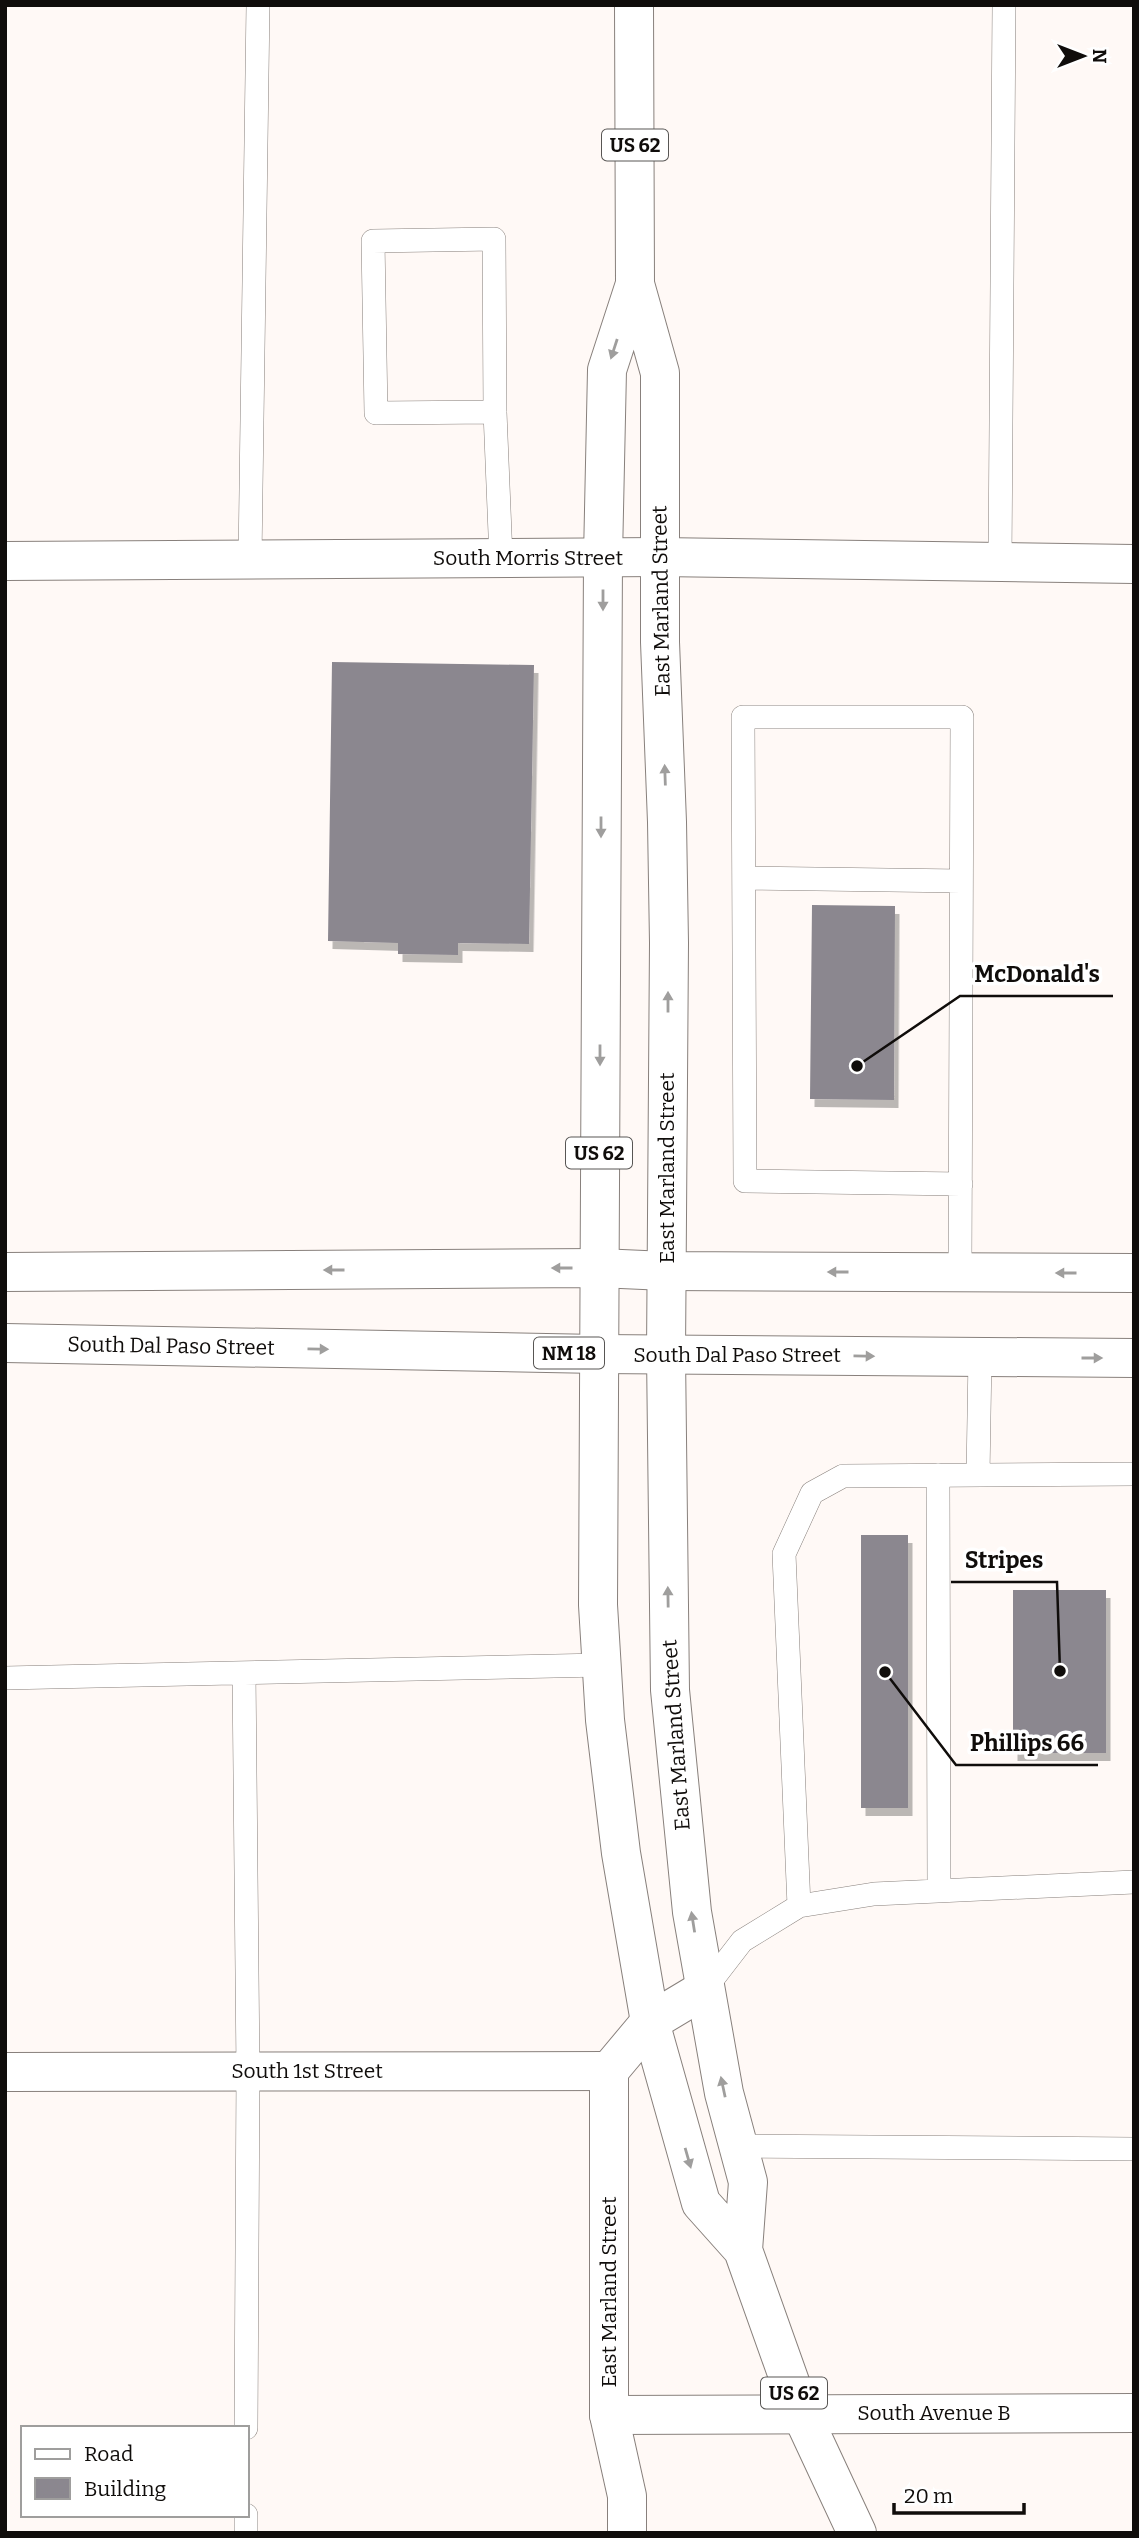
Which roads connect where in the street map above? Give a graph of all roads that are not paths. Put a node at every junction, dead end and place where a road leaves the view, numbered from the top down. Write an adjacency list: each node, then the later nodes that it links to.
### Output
1 (258, 5): 9 (lane)
2 (635, 5): 4 (main road, East Marland Street / US 62)
3 (1004, 5): 11 (lane)
4 (635, 284): 6 (main road, East Marland Street / US 62, one-way to 6); 7 (main road, East Marland Street / US 62)
5 (495, 412): 5 (lane); 8 (lane)
6 (603, 557): 7 (main road, South Morris Street); 8 (main road, South Morris Street); 16 (main road, East Marland Street / US 62, one-way to 16)
7 (660, 557): 11 (main road, South Morris Street); 17 (main road, East Marland Street / US 62, one-way to 7)
8 (501, 558): 9 (main road, South Morris Street)
9 (250, 559): 10 (main road, South Morris Street)
10 (5, 561)
11 (1000, 562): 12 (main road, South Morris Street)
12 (1134, 564)
13 (744, 878): 14 (lane); 14 (lane); 15 (lane)
14 (961, 881): 15 (lane)
15 (961, 1184): 19 (lane)
16 (598, 1268): 17 (main road); 18 (main road, one-way to 18); 22 (main road, East Marland Street / US 62)
17 (666, 1271): 19 (main road, one-way to 17); 23 (main road, East Marland Street / US 62)
18 (5, 1272)
19 (960, 1272): 20 (main road, one-way to 19)
20 (1134, 1273)
21 (5, 1343): 22 (main road, South Dal Paso Street / NM 18, one-way to 22)
22 (598, 1354): 23 (main road, South Dal Paso Street / NM 18); 29 (main road, East Marland Street / US 62)
23 (666, 1354): 24 (main road, South Dal Paso Street / NM 18, one-way to 24); 35 (main road, East Marland Street / US 62, one-way to 23)
24 (980, 1357): 25 (main road, South Dal Paso Street / NM 18, one-way to 25); 28 (lane)
25 (1134, 1358)
26 (1134, 1474): 28 (lane)
27 (938, 1475): 28 (lane); 33 (lane); 34 (lane)
28 (978, 1475)
29 (601, 1665): 30 (lane); 36 (main road, East Marland Street / US 62)
30 (244, 1673): 31 (lane); 37 (lane)
31 (5, 1678)
32 (1134, 1882): 33 (lane)
33 (939, 1891): 34 (lane)
34 (799, 1906): 35 (lane)
35 (705, 1989): 36 (main road); 40 (main road, US 62, one-way to 35)
36 (650, 2022): 38 (main road); 42 (main road, US 62, one-way to 42)
37 (248, 2071): 38 (main road, South 1st Street); 39 (main road, South 1st Street); 46 (lane)
38 (609, 2071): 45 (main road, East Marland Street)
39 (5, 2072)
40 (739, 2146): 41 (lane); 42 (main road, US 62)
41 (1134, 2150)
42 (743, 2250): 43 (main road, US 62)
43 (802, 2413): 44 (main road, South Avenue B); 45 (main road, South Avenue B); 48 (main road, US 62)
44 (1134, 2413)
45 (609, 2415): 47 (main road, East Marland Street)
46 (246, 2426)
47 (627, 2533)
48 (857, 2533)

